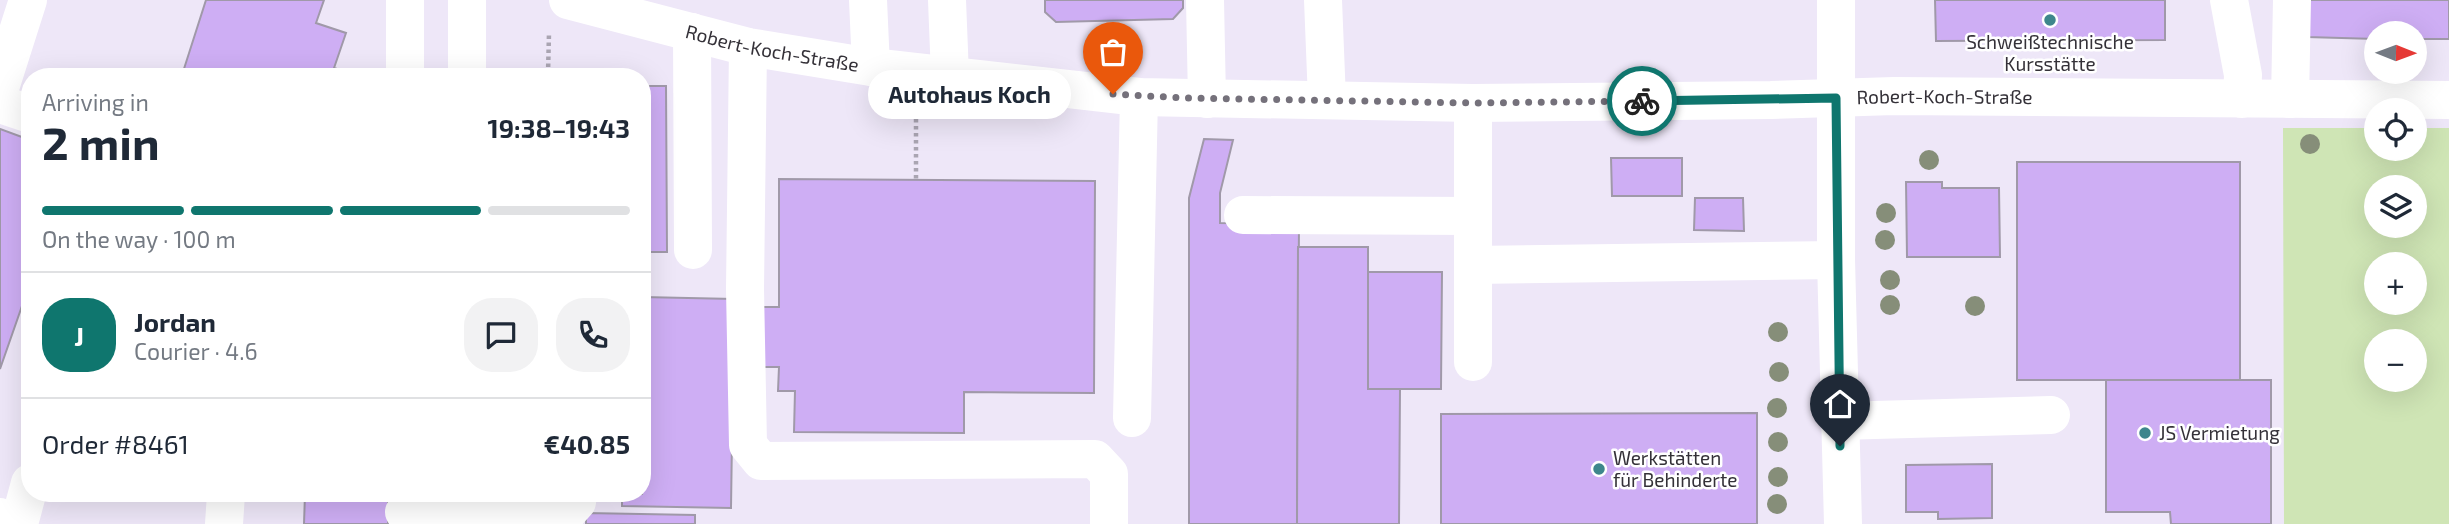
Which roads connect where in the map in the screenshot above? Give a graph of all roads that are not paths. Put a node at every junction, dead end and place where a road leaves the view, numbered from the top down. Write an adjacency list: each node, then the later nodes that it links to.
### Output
1 (28, 0): 18 (street)
2 (405, 0): 15 (street)
3 (467, 0): 16 (street)
4 (869, 0): 14 (street)
5 (947, 0): 17 (street)
6 (1205, 0): 21 (street)
7 (1323, 0): 24 (street)
8 (1836, 0): 20 (street)
9 (2229, 0): 22 (street)
10 (2291, 0): 23 (street)
11 (559, 10): 12 (street, Robert-Koch-Straße)
12 (668, 19): 13 (street, Robert-Koch-Straße); 31 (street)
13 (748, 47): 14 (street, Robert-Koch-Straße); 44 (street)
14 (871, 67): 17 (street, Robert-Koch-Straße)
15 (405, 68)
16 (467, 68)
17 (950, 76): 19 (street, Robert-Koch-Straße)
18 (0, 88)
19 (1139, 97): 21 (street, Robert-Koch-Straße); 36 (street)
20 (1836, 98): 22 (street, Robert-Koch-Straße); 26 (street, Robert-Koch-Straße); 32 (street)
21 (1207, 99): 24 (street, Robert-Koch-Straße)
22 (2242, 99): 23 (street, Robert-Koch-Straße)
23 (2290, 99): 25 (street, Robert-Koch-Straße)
24 (1327, 100): 26 (street, Robert-Koch-Straße)
25 (2449, 100)
26 (1474, 103): 30 (street)
27 (0, 104): 28 (street)
28 (21, 111)
29 (1243, 215): 30 (street)
30 (1473, 216): 33 (street)
31 (693, 250)
32 (1836, 260): 33 (street); 37 (street)
33 (1473, 265): 34 (street)
34 (1473, 362)
35 (2051, 415): 37 (street)
36 (1132, 418)
37 (1839, 421): 45 (street)
38 (25, 502): 42 (street)
39 (225, 502): 43 (street)
40 (578, 502): 41 (street)
41 (404, 510)
42 (0, 517)
43 (224, 524)
44 (1109, 524)
45 (1843, 524)

